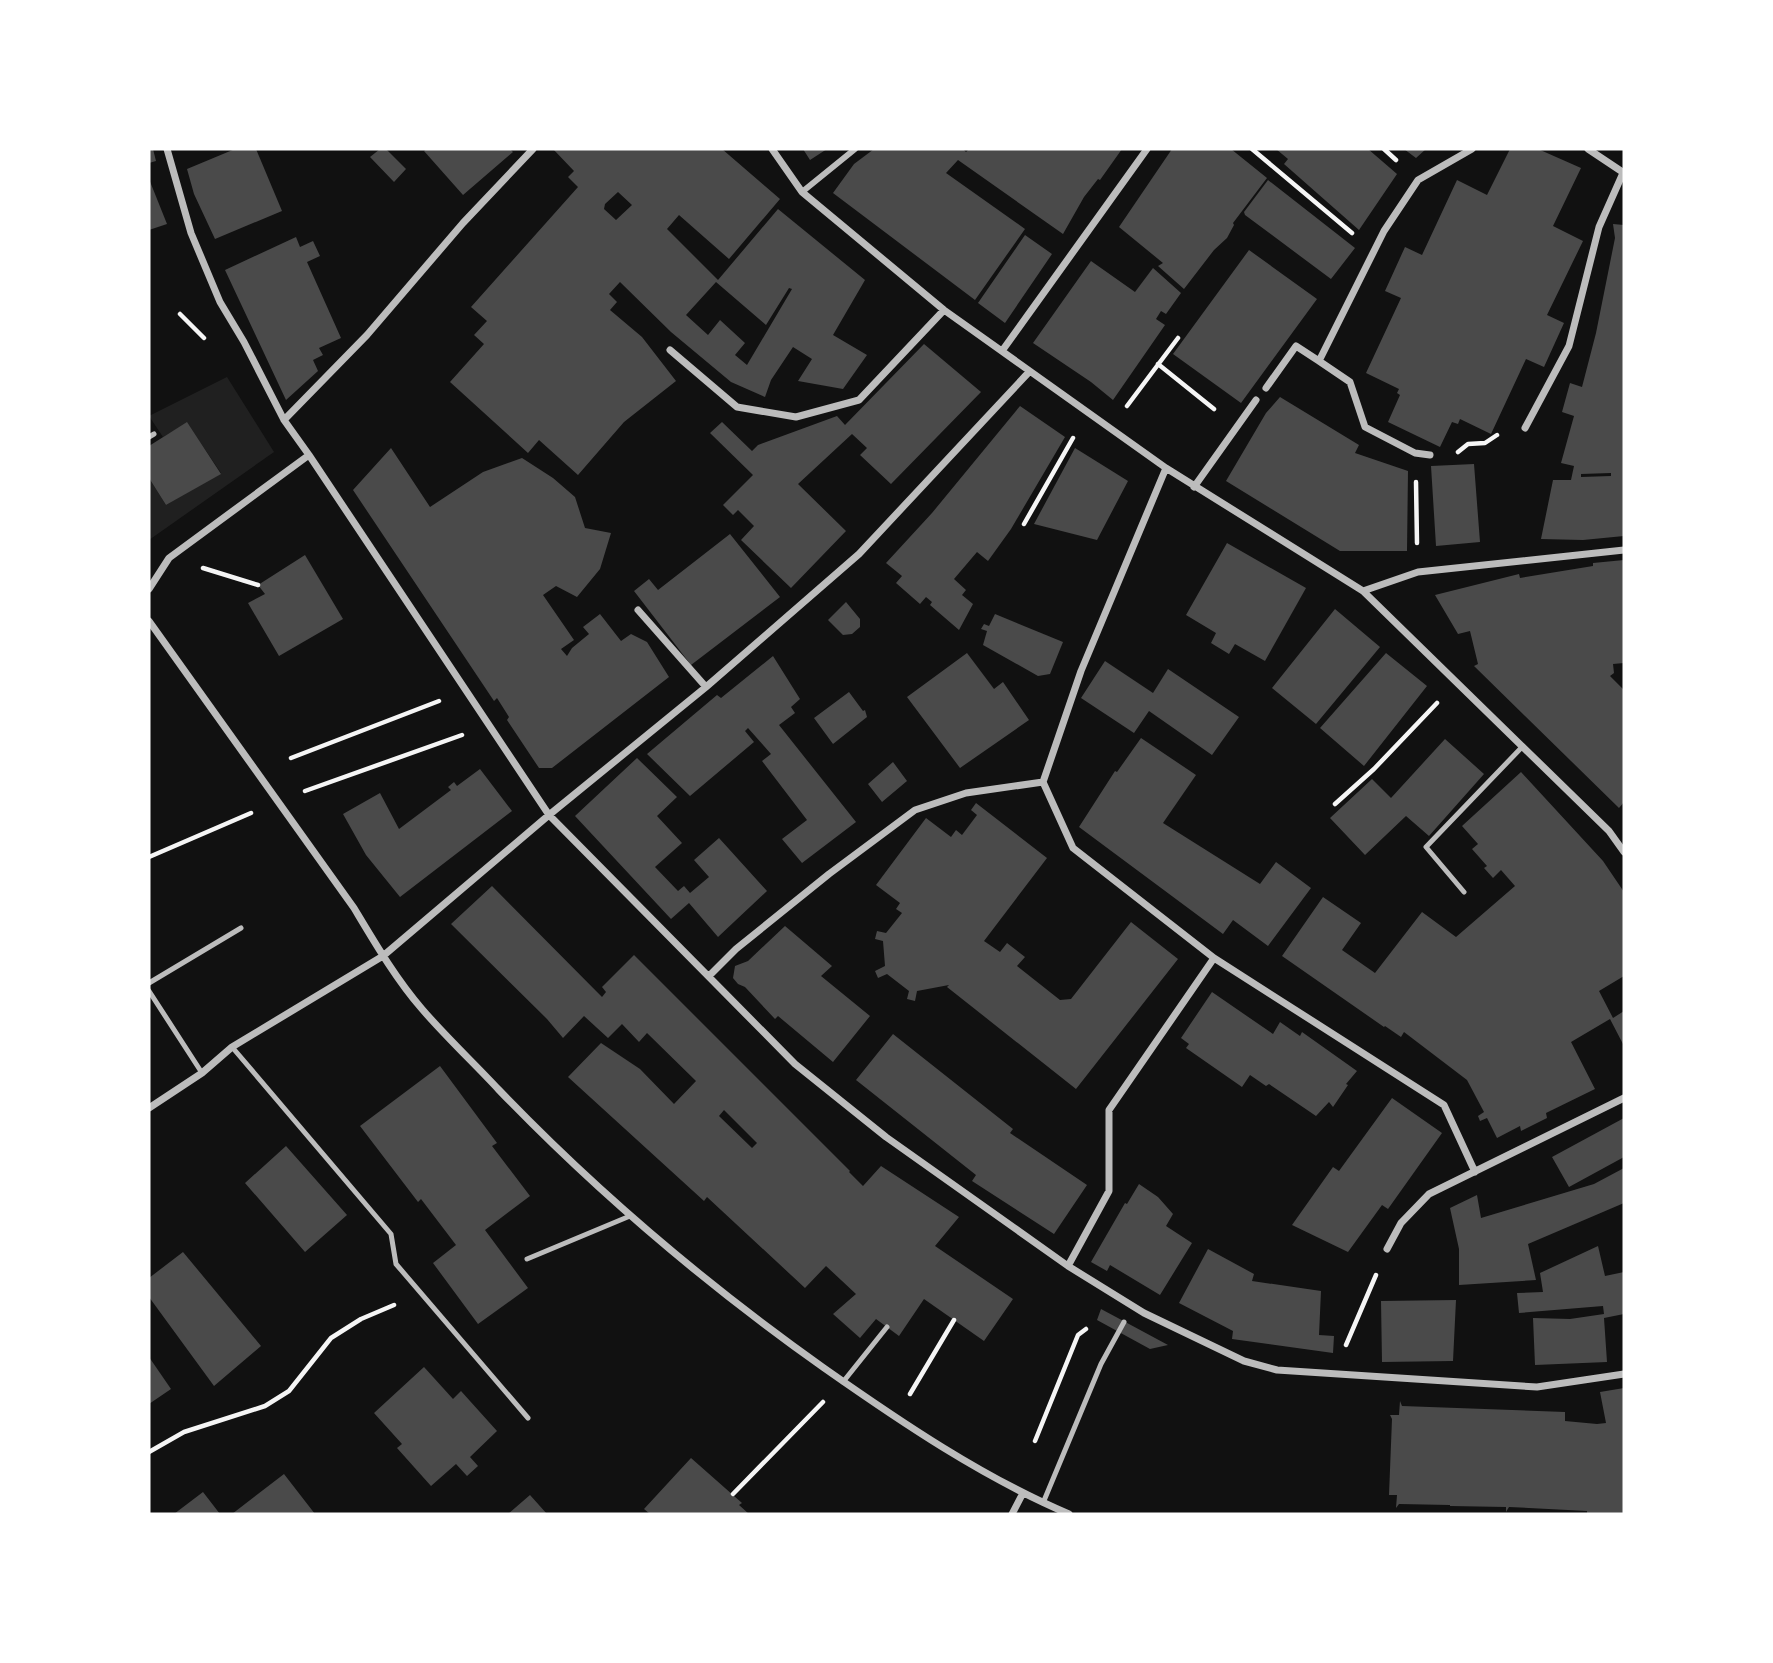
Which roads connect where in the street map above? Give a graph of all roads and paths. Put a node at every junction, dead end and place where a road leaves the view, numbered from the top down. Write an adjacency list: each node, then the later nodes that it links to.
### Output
1 (167, 149): 22 (street)
2 (533, 149): 22 (street)
3 (772, 149): 10 (street)
4 (856, 149): 10 (street)
5 (1147, 149): 15 (street)
6 (1252, 149): 11 (path)
7 (1472, 149): 11 (street)
8 (1588, 149): 9 (street)
9 (1623, 173): 24 (street)
10 (802, 191): 12 (street)
11 (1374, 251): 16 (street)
12 (944, 310): 14 (street); 15 (street)
13 (1178, 338): 17 (path)
14 (670, 350)
15 (1002, 351): 18 (street)
16 (1319, 361): 19 (street); 26 (street)
17 (1157, 364): 23 (path); 25 (path)
18 (1029, 372): 21 (street); 41 (street)
19 (1266, 387)
20 (1256, 400): 23 (street)
21 (1090, 415): 25 (street); 31 (path)
22 (284, 420): 27 (street)
23 (1236, 427): 30 (street)
24 (1525, 428): 28 (path)
25 (1111, 429): 29 (street)
26 (1415, 453): 28 (street); 34 (path)
27 (309, 455): 33 (street); 42 (street)
28 (1430, 455)
29 (1166, 468): 30 (street); 46 (street)
30 (1194, 487): 37 (street)
31 (1024, 524)
32 (1624, 550): 34 (street)
33 (169, 558): 35 (path); 36 (street)
34 (1418, 572): 37 (street)
35 (258, 585)
36 (149, 589)
37 (1363, 591): 40 (street)
38 (638, 610): 41 (street)
39 (149, 621): 47 (street)
40 (1457, 682): 44 (street); 48 (path)
41 (706, 687): 49 (street)
42 (466, 690): 43 (street); 45 (path)
43 (489, 726): 47 (path); 49 (street)
44 (1523, 746): 50 (street); 52 (lane)
45 (291, 758)
46 (1043, 782): 55 (street); 56 (street)
47 (277, 801): 51 (path); 54 (street)
48 (1335, 804)
49 (548, 815): 54 (street); 56 (street)
50 (1624, 852)
51 (149, 857)
52 (1464, 892)
53 (242, 928): 57 (lane)
54 (383, 956): 59 (street); 64 (street)
55 (1214, 958): 63 (street); 67 (street)
56 (709, 976): 67 (street)
57 (149, 983)
58 (149, 991): 60 (lane)
59 (232, 1047): 60 (street); 68 (lane)
60 (202, 1073): 62 (street)
61 (1624, 1098): 63 (street)
62 (149, 1108)
63 (1475, 1172): 65 (street)
64 (630, 1216): 66 (lane); 75 (street)
65 (1387, 1249): 74 (path)
66 (527, 1259)
67 (1068, 1266): 74 (street)
68 (423, 1296): 76 (lane); 79 (path)
69 (954, 1320): 77 (path)
70 (1124, 1322): 82 (lane)
71 (887, 1327): 75 (lane)
72 (1078, 1335): 78 (path)
73 (1624, 1374): 74 (street)
74 (1334, 1375)
75 (843, 1382): 77 (street); 81 (path)
76 (528, 1418)
77 (897, 1418): 80 (street)
78 (1036, 1436)
79 (149, 1452)
80 (1023, 1493): 82 (street); 83 (street)
81 (733, 1494)
82 (1043, 1503): 84 (street)
83 (1012, 1514)
84 (1069, 1514)

